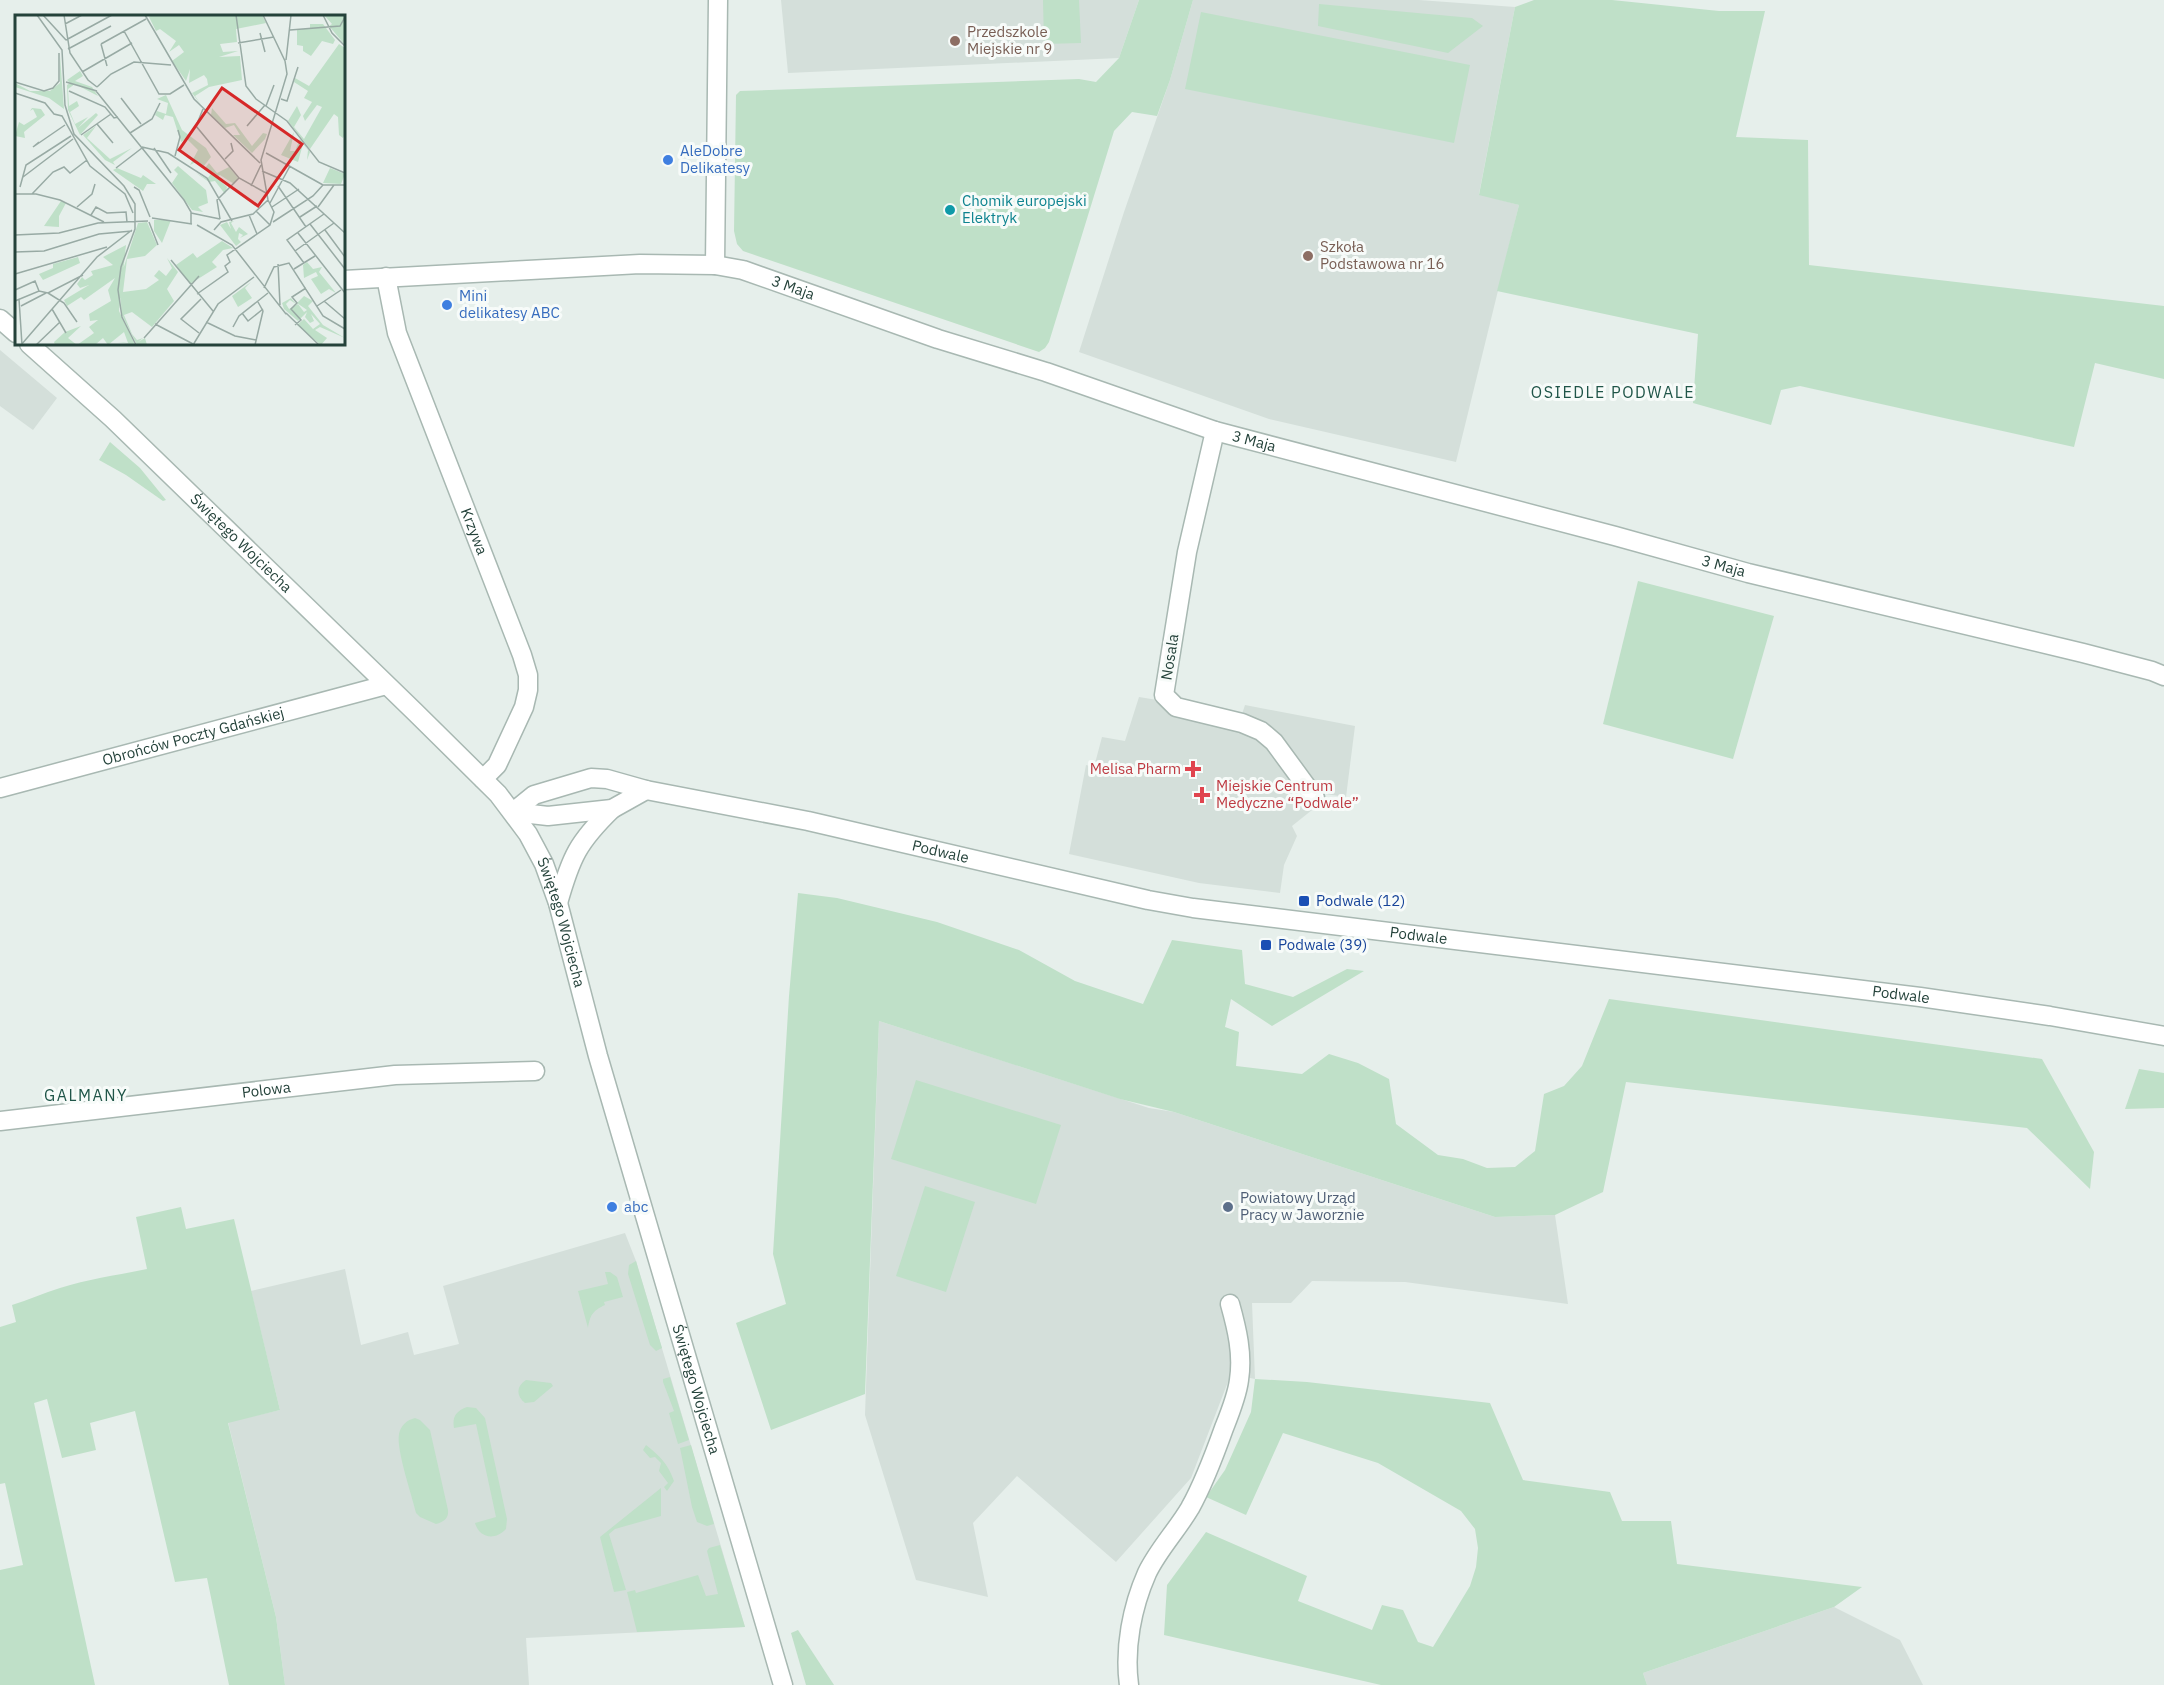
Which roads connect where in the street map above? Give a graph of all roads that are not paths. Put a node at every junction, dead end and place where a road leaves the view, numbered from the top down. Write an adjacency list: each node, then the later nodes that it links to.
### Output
1 (718, 0): 2 (street)
2 (715, 265): 3 (street, 3 Maja); 8 (street, 3 Maja)
3 (386, 277): 4 (street, 3 Maja); 11 (street, Krzywa)
4 (345, 280)
5 (0, 320): 6 (street)
6 (15, 332)
7 (34, 345): 10 (street, Świętego Wojciecha)
8 (1215, 431): 9 (street, 3 Maja); 14 (street, Nosala)
9 (2164, 676)
10 (386, 685): 11 (street, Świętego Wojciecha); 12 (street, Obrońców Poczty Gdańskiej)
11 (483, 779): 16 (street, Świętego Wojciecha)
12 (0, 788)
13 (646, 790): 15 (street); 16 (street, Podwale); 18 (street, Podwale)
14 (1315, 798)
15 (612, 808): 16 (street); 17 (street)
16 (513, 812): 17 (street, Świętego Wojciecha)
17 (558, 903): 22 (street, Świętego Wojciecha)
18 (2164, 1036)
19 (535, 1071): 20 (street, Polowa)
20 (0, 1121)
21 (1230, 1304): 23 (street)
22 (783, 1685)
23 (1129, 1685)

